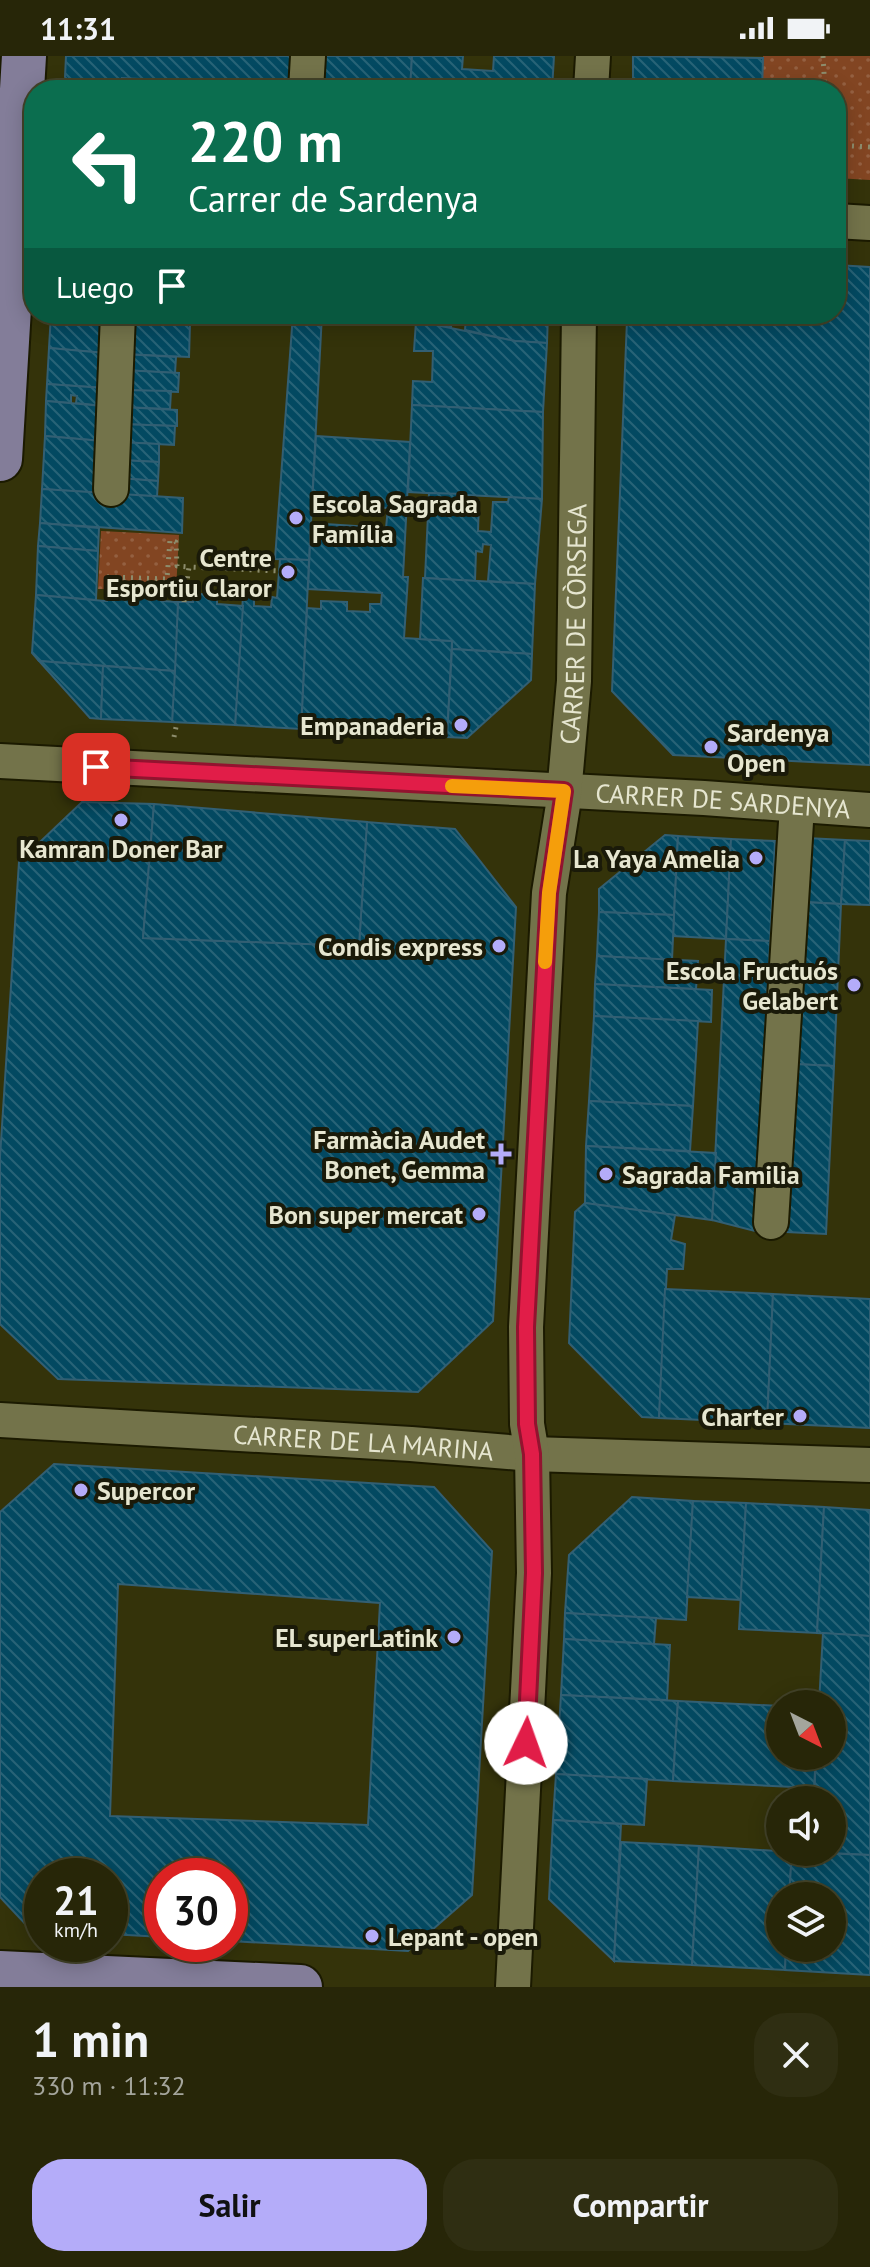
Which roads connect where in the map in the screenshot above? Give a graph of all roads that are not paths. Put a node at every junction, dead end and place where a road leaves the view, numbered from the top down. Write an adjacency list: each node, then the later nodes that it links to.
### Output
1 (24, 56): 6 (main road)
2 (308, 56): 4 (street)
3 (593, 56): 5 (street)
4 (307, 80)
5 (592, 80)
6 (17, 179): 11 (main road)
7 (846, 222): 8 (street)
8 (870, 223)
9 (118, 324): 12 (street)
10 (579, 324): 14 (street, CARRER DE CÒRSEGA)
11 (0, 459)
12 (111, 489)
13 (0, 761): 14 (street, CARRER DE SARDENYA)
14 (564, 791): 15 (street, CARRER DE SARDENYA); 19 (street, CARRER DE CÒRSEGA)
15 (797, 806): 16 (street, CARRER DE SARDENYA); 17 (street)
16 (870, 810)
17 (771, 1222)
18 (0, 1420): 19 (street, CARRER DE LA MARINA)
19 (532, 1454): 20 (street, CARRER DE LA MARINA); 23 (street, CARRER DE CÒRSEGA)
20 (870, 1465)
21 (0, 1973): 22 (main road)
22 (300, 1987)
23 (513, 1987)

